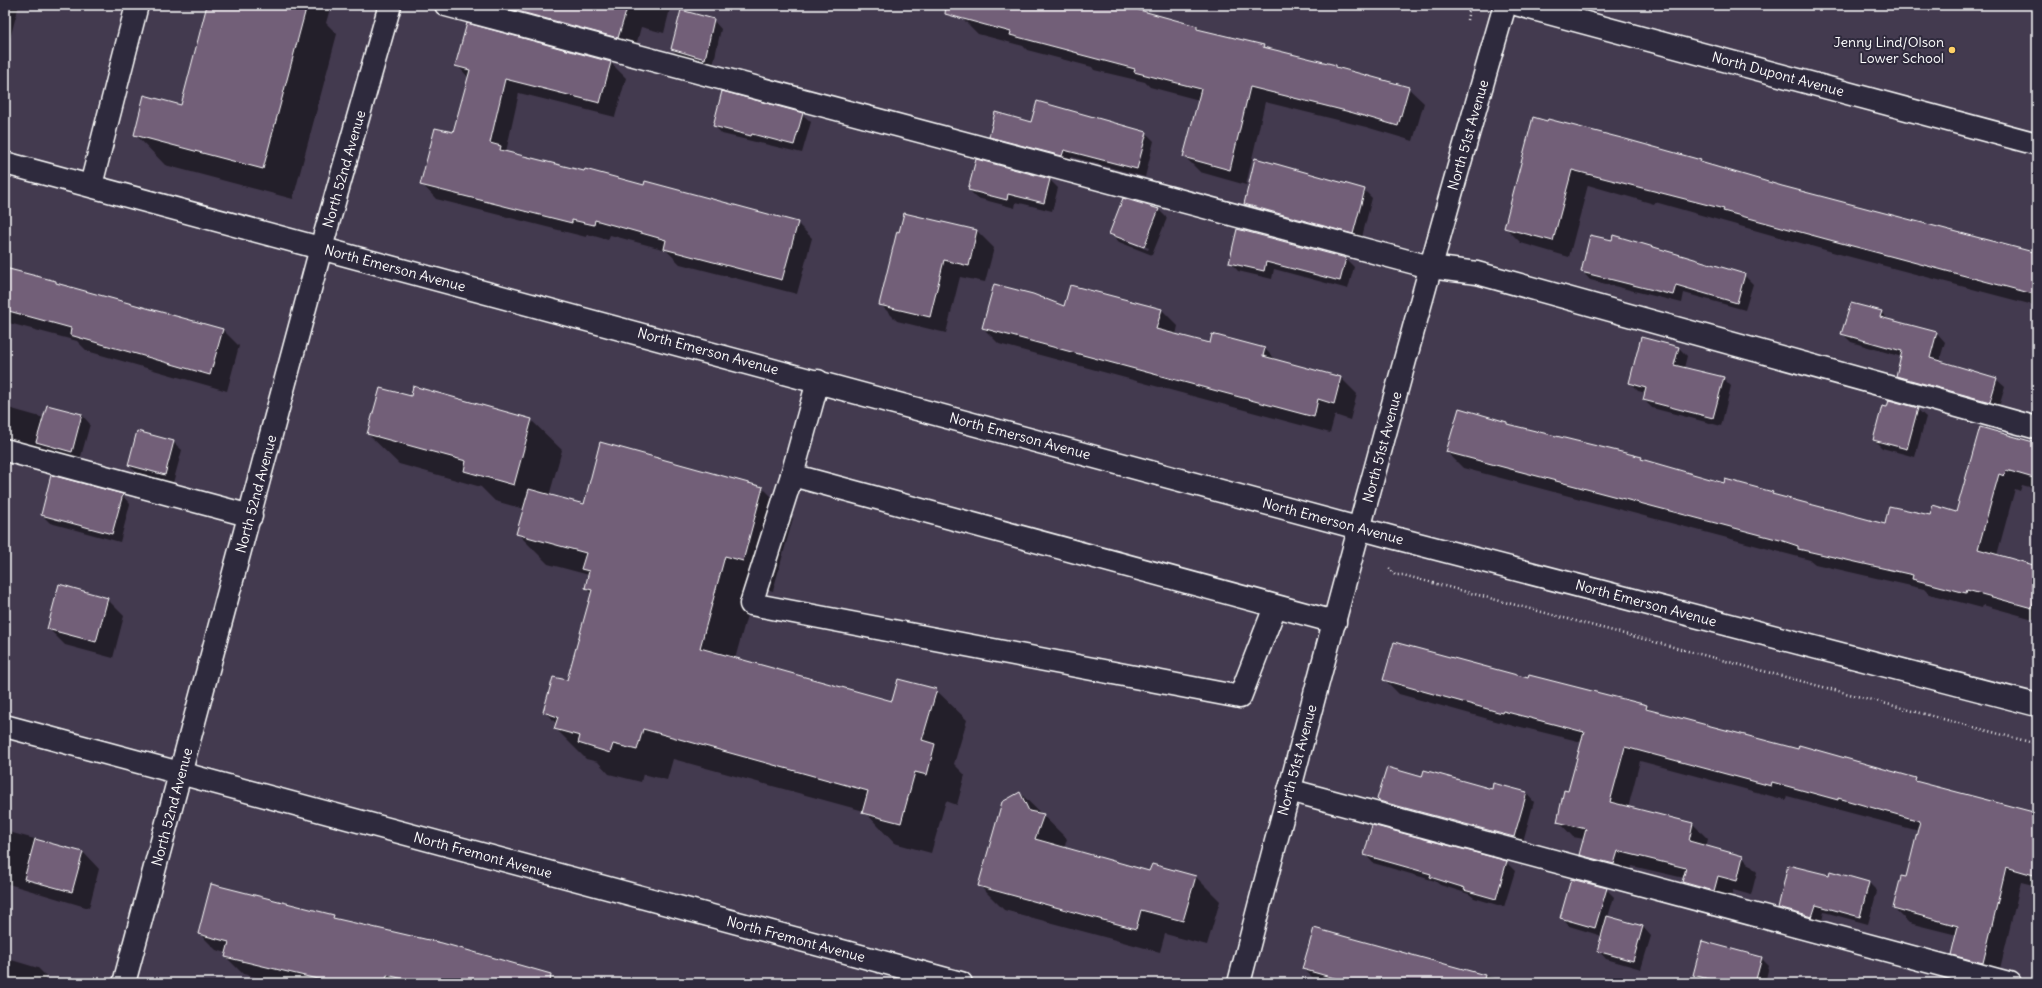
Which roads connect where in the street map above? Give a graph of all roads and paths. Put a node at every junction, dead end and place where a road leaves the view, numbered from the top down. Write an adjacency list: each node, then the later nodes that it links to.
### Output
1 (136, 5): 10 (street)
2 (390, 5): 11 (street, North 52nd Avenue)
3 (446, 5): 12 (street)
4 (1470, 5): 7 (path)
5 (1505, 5): 12 (street, North 51st Avenue)
6 (1519, 5): 8 (street, North Dupont Avenue)
7 (1466, 24)
8 (2037, 144)
9 (5, 162): 10 (street, North Emerson Avenue)
10 (91, 185): 11 (street, North Emerson Avenue)
11 (321, 248): 13 (street, North Emerson Avenue); 17 (street, North 52nd Avenue)
12 (1430, 267): 14 (street); 18 (street, North 51st Avenue)
13 (818, 381): 16 (street); 18 (street, North Emerson Avenue)
14 (2037, 428)
15 (5, 450): 17 (street)
16 (792, 475): 20 (street); 20 (street)
17 (251, 516): 25 (street, North 52nd Avenue)
18 (1360, 528): 21 (street, North 51st Avenue); 22 (street, North Emerson Avenue)
19 (1387, 567): 24 (path)
20 (1275, 607): 21 (street)
21 (1335, 622): 26 (street, North 51st Avenue)
22 (2037, 705)
23 (5, 726): 25 (street, North Fremont Avenue)
24 (2037, 744)
25 (181, 774): 27 (street, North 52nd Avenue); 28 (street, North Fremont Avenue)
26 (1289, 790): 29 (street, North 51st Avenue); 30 (street)
27 (124, 983)
28 (961, 983)
29 (1239, 983)
30 (2009, 983)

